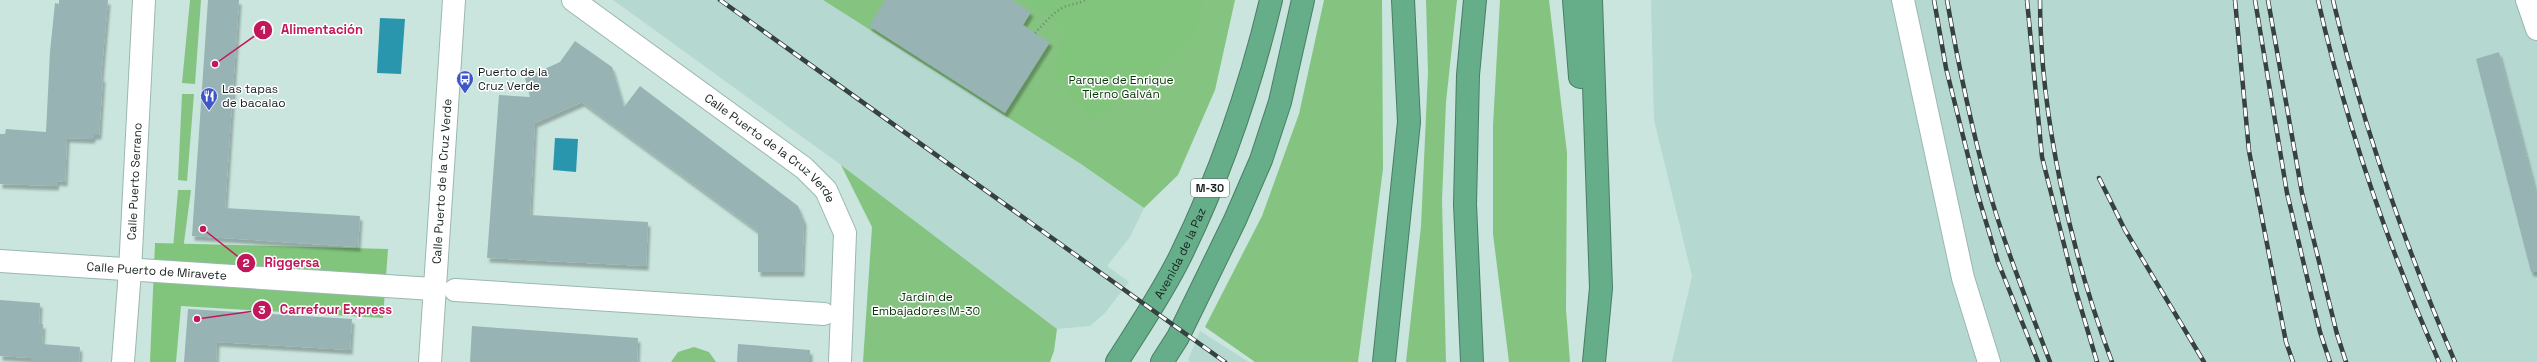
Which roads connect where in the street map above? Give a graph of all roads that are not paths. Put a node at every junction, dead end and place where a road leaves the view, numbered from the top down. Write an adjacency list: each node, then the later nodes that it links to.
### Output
1 (144, 0): 14 (street, Calle Puerto Serrano)
2 (454, 0): 15 (street, Calle Puerto de la Cruz Verde)
3 (573, 0): 20 (street, Calle Puerto de la Cruz Verde)
4 (1271, 0): 21 (highway, Avenida de la Paz / M-30)
5 (1303, 0): 22 (highway)
6 (1404, 0): 23 (highway)
7 (1475, 0): 24 (highway)
8 (1574, 0): 25 (highway)
9 (1591, 0): 26 (highway)
10 (1903, 0): 27 (street)
11 (2527, 0): 12 (street)
12 (2537, 29)
13 (0, 261): 14 (street, Calle Puerto de Miravete)
14 (130, 270): 15 (street, Calle Puerto de Miravete); 18 (street, Calle Puerto Serrano)
15 (433, 289): 19 (street, Calle Puerto de la Cruz Verde)
16 (455, 290): 17 (street)
17 (824, 314)
18 (123, 362)
19 (430, 362)
20 (840, 362)
21 (1117, 362)
22 (1162, 362)
23 (1384, 362)
24 (1472, 362)
25 (1590, 362)
26 (1594, 362)
27 (1989, 362)

